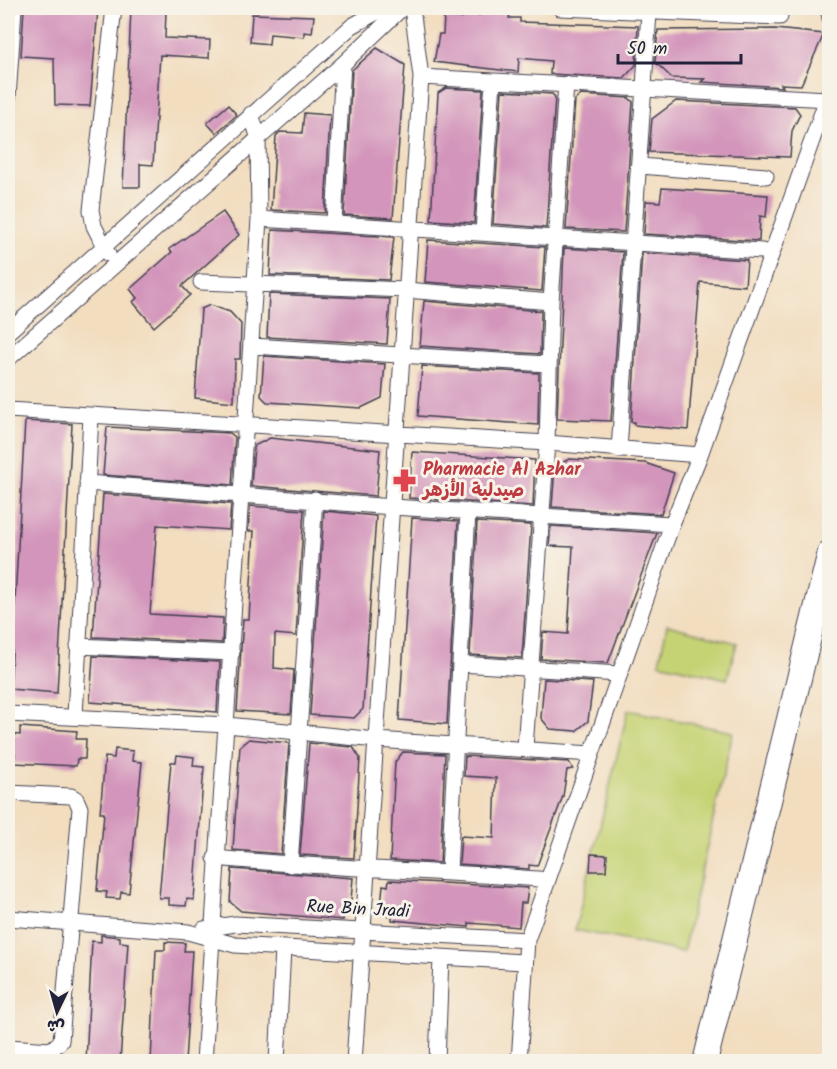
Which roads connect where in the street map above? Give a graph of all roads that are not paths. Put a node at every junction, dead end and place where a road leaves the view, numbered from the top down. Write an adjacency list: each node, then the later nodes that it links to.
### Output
1 (14, 8): 17 (street)
2 (114, 8): 28 (street)
3 (384, 8): 18 (street)
4 (402, 8): 11 (street)
5 (412, 8): 12 (street)
6 (560, 8): 8 (street)
7 (828, 8): 10 (street)
8 (649, 13): 9 (street); 15 (street)
9 (780, 17)
10 (830, 18)
11 (343, 64): 19 (street); 23 (street)
12 (420, 77): 13 (street); 24 (street)
13 (493, 81): 14 (street); 25 (street)
14 (566, 84): 15 (street); 26 (street)
15 (645, 90): 16 (street); 20 (street)
16 (829, 94): 46 (street)
17 (8, 98)
18 (251, 114): 19 (street); 28 (street)
19 (258, 136): 22 (street); 30 (street)
20 (640, 166): 21 (street); 27 (street)
21 (766, 176)
22 (260, 219): 23 (street); 32 (street)
23 (334, 223): 24 (street)
24 (410, 227): 25 (street); 33 (street)
25 (483, 232): 26 (street)
26 (556, 237): 27 (street); 34 (street)
27 (634, 243): 29 (street); 45 (street)
28 (103, 248): 30 (street); 35 (street)
29 (762, 251)
30 (114, 263): 38 (street)
31 (201, 282): 32 (street)
32 (256, 282): 33 (street); 36 (street)
33 (406, 290): 34 (street); 37 (street)
34 (551, 302): 39 (street)
35 (8, 332)
36 (252, 346): 37 (street); 42 (street)
37 (401, 356): 39 (street); 43 (street)
38 (8, 359)
39 (548, 364): 44 (street)
40 (8, 410): 41 (street)
41 (91, 416): 42 (street); 47 (street)
42 (247, 425): 43 (street); 48 (street)
43 (397, 433): 44 (street); 50 (street)
44 (547, 442): 45 (street); 52 (street)
45 (619, 450): 46 (street)
46 (700, 455): 53 (street)
47 (87, 483): 48 (street); 55 (street)
48 (242, 494): 49 (street); 56 (street)
49 (315, 499): 50 (street); 63 (street)
50 (392, 507): 51 (street); 64 (street)
51 (468, 511): 52 (street); 57 (street)
52 (542, 516): 53 (street); 58 (street)
53 (672, 524): 59 (street)
54 (830, 552): 89 (main road)
55 (78, 646): 56 (street); 61 (street)
56 (232, 652): 62 (street)
57 (460, 664): 58 (street); 65 (street)
58 (532, 668): 59 (street); 66 (street)
59 (619, 674): 67 (street)
60 (8, 714): 61 (street)
61 (75, 716): 62 (street)
62 (227, 725): 63 (street); 69 (street)
63 (300, 732): 64 (street); 70 (street)
64 (376, 740): 65 (street); 71 (street)
65 (456, 744): 66 (street); 72 (street)
66 (525, 748): 67 (street)
67 (592, 754): 73 (street)
68 (8, 793): 75 (street)
69 (215, 858): 70 (street); 77 (street)
70 (290, 865): 71 (street)
71 (367, 868): 72 (street); 76 (street)
72 (450, 871): 73 (street)
73 (548, 880): 78 (street)
74 (8, 918): 75 (street, Rue Bin Jradi)
75 (70, 922): 77 (street, Rue Bin Jradi); 83 (street)
76 (363, 930): 77 (street, Rue Bin Jradi); 78 (street, Rue Bin Jradi); 80 (street)
77 (211, 933): 79 (street, Rue Bin Jradi); 84 (street)
78 (527, 940): 82 (street)
79 (283, 949): 80 (street, Rue Bin Jradi); 85 (street)
80 (362, 952): 81 (street, Rue Bin Jradi); 86 (street)
81 (441, 957): 82 (street, Rue Bin Jradi); 87 (street)
82 (524, 962): 88 (street)
83 (8, 1047)
84 (204, 1062)
85 (277, 1062)
86 (354, 1062)
87 (437, 1062)
88 (519, 1062)
89 (705, 1062)

